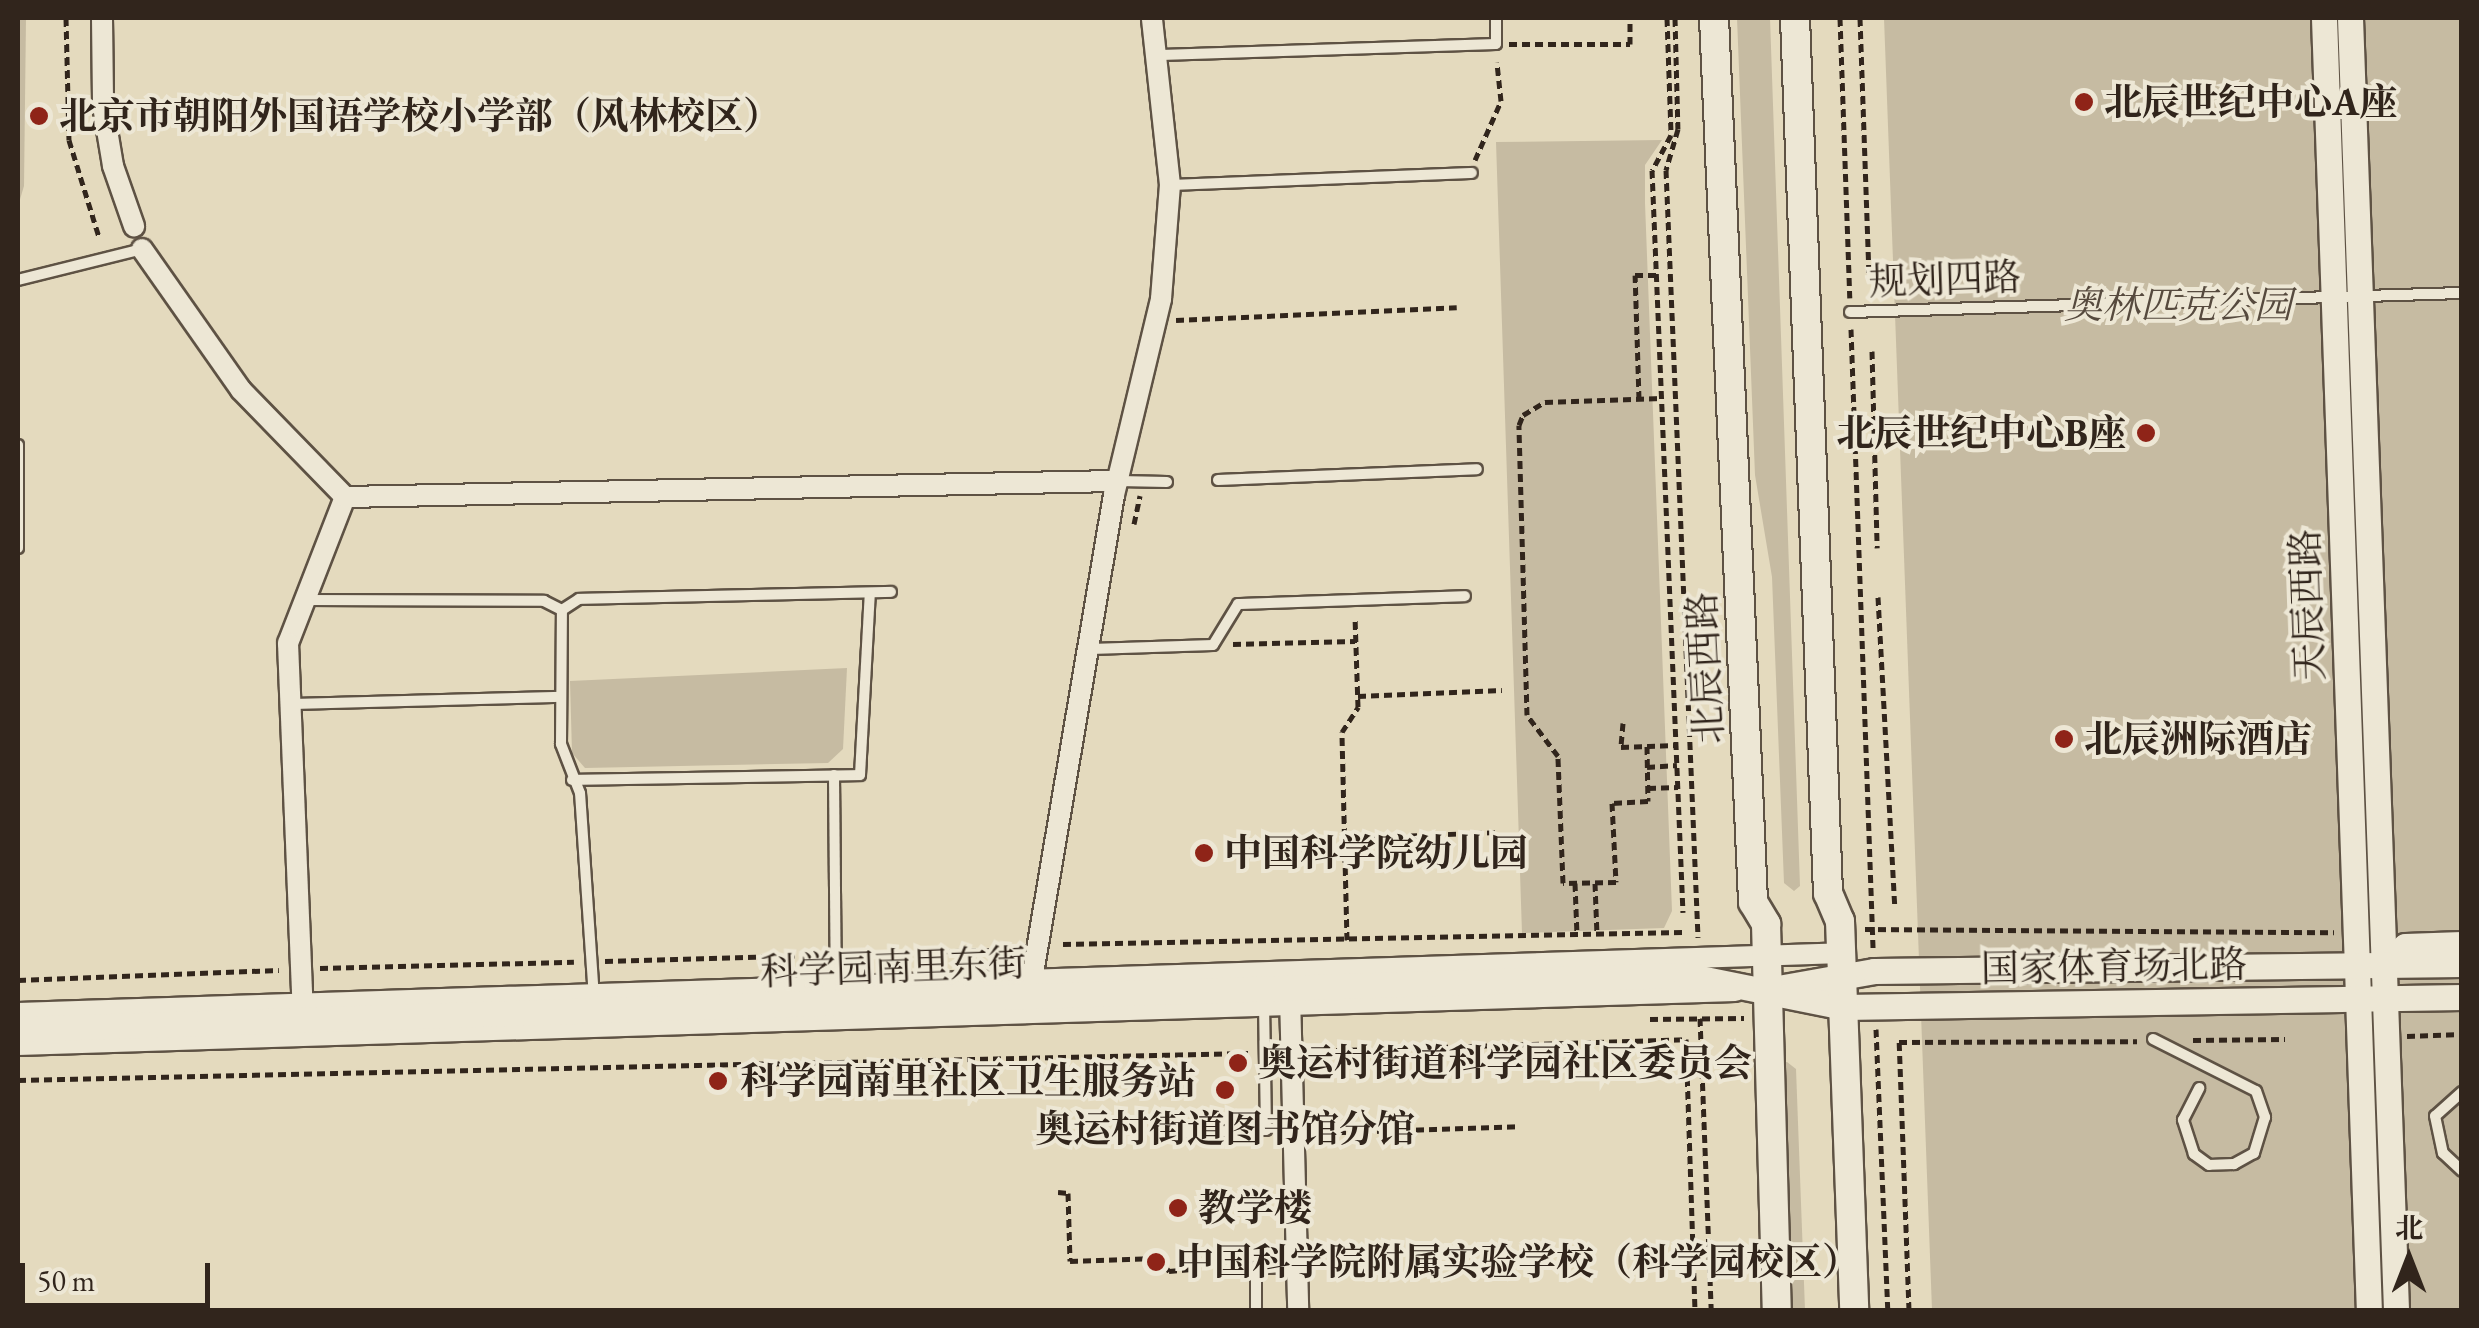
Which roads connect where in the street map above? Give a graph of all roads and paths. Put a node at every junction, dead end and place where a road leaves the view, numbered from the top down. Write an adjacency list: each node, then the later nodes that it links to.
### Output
1 (66, 18): 18 (path)
2 (102, 18): 17 (street)
3 (1152, 18): 14 (street)
4 (1496, 18): 13 (lane)
5 (1630, 18): 13 (path)
6 (1671, 18): 20 (path); 79 (path)
7 (1714, 18): 77 (main road, 北辰西路)
8 (1795, 18): 86 (main road)
9 (1840, 18): 26 (path)
10 (1860, 18): 21 (path)
11 (2324, 18): 82 (street, 天辰西路)
12 (2350, 18): 24 (street, 天辰西路)
13 (1496, 44): 14 (lane); 15 (path)
14 (1161, 56): 16 (street)
15 (1472, 172): 16 (lane)
16 (1170, 185): 34 (street)
17 (134, 226)
18 (99, 237)
19 (142, 248): 22 (lane); 36 (street)
20 (1657, 275): 29 (path); 30 (path)
21 (1870, 276)
22 (18, 280)
23 (2462, 293): 24 (lane, 规划四路)
24 (2360, 296): 26 (lane, 规划四路); 83 (street, 天辰西路)
25 (1457, 307): 27 (path)
26 (1850, 312): 78 (path)
27 (1173, 320)
28 (1872, 350): 38 (path)
29 (1662, 398): 30 (path); 54 (path)
30 (1639, 399): 64 (path)
31 (18, 445): 37 (lane)
32 (1478, 469): 33 (lane)
33 (1218, 480)
34 (1118, 481): 35 (lane); 36 (street); 48 (street)
35 (1167, 482)
36 (346, 497): 44 (street)
37 (18, 548)
38 (1877, 548)
39 (891, 592): 40 (lane)
40 (870, 593): 45 (lane); 58 (lane)
41 (1464, 596): 43 (lane)
42 (1878, 596): 66 (path)
43 (1355, 599): 46 (path); 47 (lane)
44 (306, 600): 45 (lane); 52 (street)
45 (562, 610): 51 (lane)
46 (1356, 640): 47 (path); 50 (path)
47 (1213, 645): 48 (lane)
48 (1091, 650): 91 (street)
49 (1502, 690): 50 (path)
50 (1358, 696): 63 (path)
51 (558, 697): 52 (lane); 59 (lane)
52 (287, 704): 84 (street)
53 (1623, 723): 55 (path)
54 (1676, 745): 55 (path); 56 (path)
55 (1646, 746): 57 (path)
56 (1677, 765): 57 (path); 60 (path)
57 (1647, 767): 61 (path)
58 (834, 775): 59 (lane); 94 (lane)
59 (572, 780): 80 (lane)
60 (1678, 787): 61 (path); 67 (path)
61 (1648, 788): 65 (path)
62 (1498, 832): 63 (path)
63 (1344, 838): 71 (path)
64 (1575, 883): 65 (path); 69 (path)
65 (1595, 883): 70 (path)
66 (1894, 907)
67 (1683, 912)
68 (1684, 932): 70 (path)
69 (1577, 934): 70 (path); 71 (path)
70 (1597, 934)
71 (1347, 942): 73 (path)
72 (2462, 944): 83 (street, 国家体育场北路)
73 (1062, 948)
74 (1022, 949): 75 (path)
75 (844, 954)
76 (824, 955): 80 (path)
77 (1767, 955): 86 (street); 87 (main road, 北辰西路); 88 (street)
78 (1873, 955)
79 (1698, 958)
80 (594, 961): 84 (path); 97 (lane)
81 (2462, 964): 83 (street, 国家体育场北路)
82 (2358, 968): 83 (street, 国家体育场北路); 86 (street, 国家体育场北路); 93 (street, 天辰西路)
83 (2384, 968): 93 (street, 天辰西路)
84 (300, 969): 85 (path); 98 (street)
85 (18, 980)
86 (1843, 981): 87 (street); 95 (street, 国家体育场北路); 122 (main road)
87 (1769, 990): 88 (street, 科学园南里东街); 121 (main road, 北辰西路)
88 (1290, 991): 91 (street); 92 (street, 科学园南里东街); 106 (street)
89 (1699, 998): 120 (path)
90 (2462, 998): 93 (street, 国家体育场北路)
91 (1029, 999): 92 (street, 科学园南里东街); 94 (street, 科学园南里东街)
92 (1264, 1000): 111 (lane)
93 (2372, 1000): 95 (street, 国家体育场北路); 125 (street, 天辰西路); 126 (street, 天辰西路)
94 (836, 1004): 97 (street, 科学园南里东街)
95 (1875, 1006): 123 (path)
96 (18, 1013): 98 (street)
97 (595, 1013): 98 (street, 科学园南里东街)
98 (303, 1022): 99 (street, 科学园南里东街); 105 (street)
99 (18, 1029)
100 (1694, 1036): 101 (path)
101 (1686, 1040): 106 (path); 119 (path)
102 (2152, 1040): 108 (lane); 124 (path)
103 (2189, 1040): 104 (path)
104 (2285, 1040)
105 (18, 1046)
106 (1292, 1052): 107 (path); 112 (street)
107 (18, 1080)
108 (2199, 1088)
109 (2462, 1092): 113 (lane)
110 (1519, 1126): 112 (path)
111 (1160, 1133)
112 (1294, 1134): 115 (street)
113 (2462, 1171)
114 (1058, 1192): 116 (path)
115 (1297, 1267): 117 (lane); 118 (street)
116 (1192, 1270)
117 (1256, 1310)
118 (1298, 1310)
119 (1695, 1310)
120 (1710, 1310)
121 (1777, 1310)
122 (1854, 1310)
123 (1888, 1310)
124 (1909, 1310)
125 (2369, 1310)
126 (2396, 1310)

